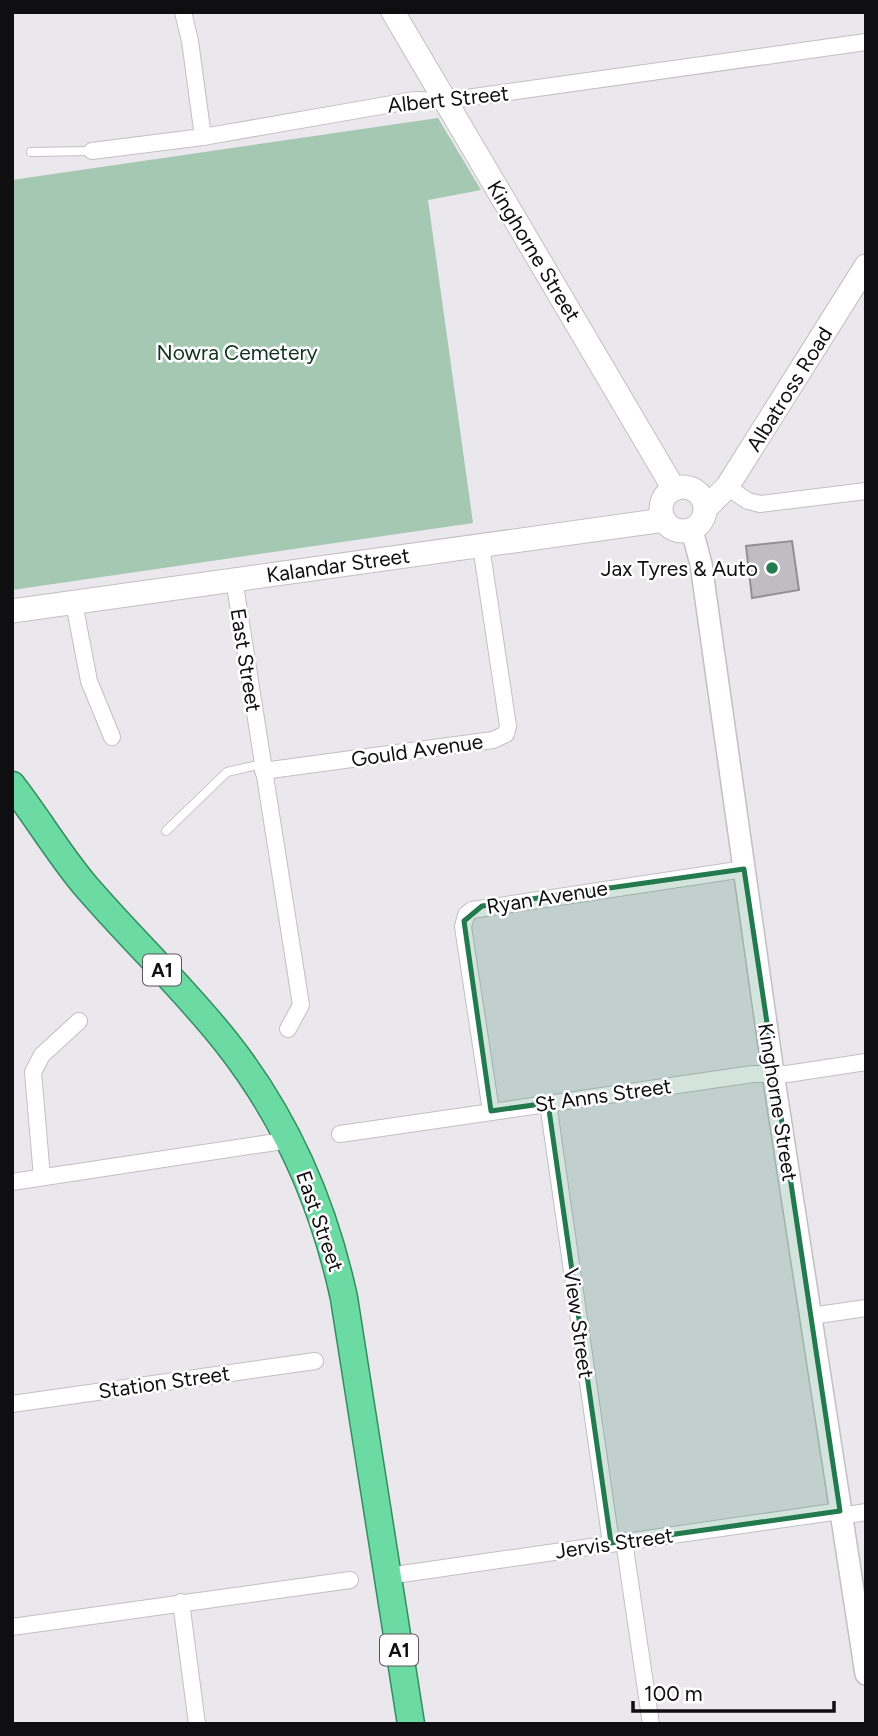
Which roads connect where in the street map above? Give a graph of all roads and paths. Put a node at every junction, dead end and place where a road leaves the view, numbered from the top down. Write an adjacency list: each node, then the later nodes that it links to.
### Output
1 (183, 12): 5 (street)
2 (393, 12): 4 (main road, Kinghorne Street)
3 (866, 42): 4 (street, Albert Street)
4 (445, 101): 5 (street, Albert Street); 10 (main road, Kinghorne Street)
5 (204, 137): 6 (street, Albert Street)
6 (92, 151): 7 (lane, Albert Street)
7 (31, 152)
8 (866, 266): 9 (main road, Albatross Road)
9 (727, 487): 11 (street); 12 (main road, Albatross Road)
10 (674, 489): 12 (main road); 13 (main road)
11 (866, 491)
12 (706, 508): 14 (main road)
13 (664, 520): 14 (main road); 15 (main road, Kalandar Street)
14 (692, 530): 25 (street, Kinghorne Street)
15 (481, 546): 16 (main road, Kalandar Street); 20 (street, Gould Avenue)
16 (234, 579): 17 (main road, Kalandar Street); 20 (street, East Street)
17 (74, 603): 18 (main road, Kalandar Street); 19 (street)
18 (12, 611)
19 (112, 737)
20 (262, 767): 24 (lane); 27 (street, East Street)
21 (12, 770): 23 (highway, East Street / A1)
22 (12, 785): 23 (highway, East Street / A1)
23 (28, 806): 33 (highway, East Street / A1)
24 (166, 831)
25 (744, 869): 29 (street, Kinghorne Street); 31 (street, Ryan Avenue)
26 (79, 1021): 34 (street)
27 (288, 1029)
28 (866, 1062): 29 (street, St Anns Street)
29 (774, 1073): 30 (street, St Anns Street); 37 (street, Kinghorne Street)
30 (548, 1103): 31 (street, St Anns Street); 42 (street, View Street)
31 (491, 1111): 32 (street, St Anns Street)
32 (340, 1133)
33 (289, 1140): 34 (street); 43 (highway, East Street / A1)
34 (42, 1177): 35 (street)
35 (12, 1182)
36 (866, 1308): 37 (street)
37 (811, 1316): 41 (street, Kinghorne Street)
38 (315, 1361): 39 (street, Station Street)
39 (12, 1404)
40 (866, 1512): 41 (street, Jervis Street)
41 (841, 1513): 42 (street, Jervis Street); 47 (street, Kinghorne Street)
42 (617, 1542): 43 (street, Jervis Street); 50 (street, View Street)
43 (388, 1576): 49 (highway, East Street / A1)
44 (350, 1580): 45 (street)
45 (181, 1602): 46 (street); 48 (street)
46 (12, 1627)
47 (866, 1674)
48 (197, 1724)
49 (411, 1724)
50 (651, 1724)

